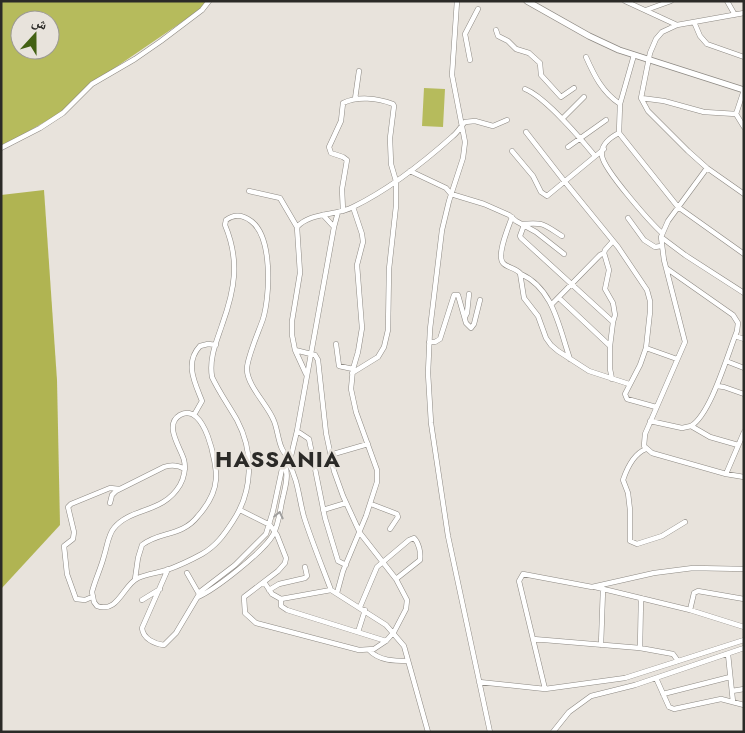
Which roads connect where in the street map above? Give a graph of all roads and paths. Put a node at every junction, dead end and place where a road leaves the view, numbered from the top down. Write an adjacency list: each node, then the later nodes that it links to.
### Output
1 (209, 1): 37 (street)
2 (457, 1): 31 (street)
3 (527, 1): 14 (main road)
4 (625, 1): 8 (street)
5 (671, 1): 8 (street)
6 (727, 1): 10 (street)
7 (478, 9): 17 (street)
8 (645, 10): 12 (street)
9 (744, 13): 10 (street)
10 (736, 15): 11 (street)
11 (694, 22): 12 (street); 16 (street)
12 (676, 25): 18 (street)
13 (496, 30): 20 (street)
14 (634, 55): 18 (main road); 26 (street)
15 (586, 56): 26 (street)
16 (744, 57)
17 (470, 60)
18 (649, 60): 22 (main road); 24 (street)
19 (359, 71): 25 (street)
20 (574, 88)
21 (525, 89): 28 (street)
22 (744, 90): 27 (street)
23 (584, 97): 28 (street)
24 (641, 98): 27 (street); 41 (street)
25 (355, 99): 43 (street); 50 (street)
26 (620, 104): 34 (street)
27 (739, 113): 32 (street)
28 (562, 119): 35 (street)
29 (506, 120): 31 (street)
30 (606, 120): 35 (street)
31 (462, 124): 42 (street); 46 (street)
32 (744, 127)
33 (526, 132): 44 (street)
34 (620, 133): 38 (street); 49 (street)
35 (581, 138): 36 (street); 40 (street)
36 (568, 147)
37 (1, 148)
38 (604, 149): 40 (street); 57 (street)
39 (512, 151): 44 (street)
40 (595, 156): 44 (street)
41 (706, 168): 47 (street); 49 (street)
42 (408, 172): 43 (street); 46 (street)
43 (396, 182): 48 (street); 87 (street)
44 (565, 182): 59 (street)
45 (249, 191): 55 (street)
46 (451, 194): 52 (street); 76 (street)
47 (744, 194)
48 (353, 207): 50 (street); 87 (street)
49 (678, 207): 57 (street); 63 (street)
50 (341, 212): 51 (street); 56 (street)
51 (323, 215): 55 (street); 56 (street)
52 (512, 217): 54 (street); 65 (street)
53 (628, 218): 60 (street)
54 (522, 225): 58 (street); 62 (street); 66 (street)
55 (297, 227): 81 (street)
56 (334, 227): 82 (street)
57 (661, 235): 60 (street); 67 (street)
58 (562, 236)
59 (613, 241): 61 (street); 80 (street)
60 (661, 246): 64 (street)
61 (604, 253): 66 (street); 73 (street)
62 (564, 254)
63 (744, 254)
64 (666, 267): 74 (street); 84 (street)
65 (521, 274): 71 (street); 83 (street)
66 (572, 285): 69 (street); 73 (street)
67 (744, 293)
68 (469, 294): 72 (street)
69 (559, 298): 71 (street); 79 (street)
70 (480, 300): 72 (street)
71 (552, 304): 83 (street)
72 (465, 317): 76 (street)
73 (612, 322): 79 (street)
74 (735, 336): 75 (street); 85 (street)
75 (744, 340)
76 (429, 342): 157 (street)
77 (336, 344): 87 (street)
78 (216, 345): 94 (street); 103 (street); 111 (street)
79 (610, 346): 89 (street)
80 (646, 348): 84 (street); 90 (street)
81 (296, 350): 82 (street); 88 (street)
82 (311, 354): 88 (street); 102 (street)
83 (570, 359): 89 (street)
84 (677, 359): 93 (street)
85 (726, 361): 86 (street); 91 (street)
86 (744, 368)
87 (352, 371): 99 (street)
88 (307, 375): 97 (street)
89 (612, 379): 90 (street)
90 (629, 384): 93 (street)
91 (716, 386): 92 (street); 96 (street)
92 (744, 394)
93 (656, 407): 95 (street)
94 (194, 415): 104 (street); 125 (street)
95 (650, 421): 96 (street); 101 (street)
96 (691, 426): 100 (street)
97 (297, 431): 103 (street); 112 (street)
98 (744, 432): 100 (street)
99 (368, 444): 102 (street); 110 (street)
100 (738, 445): 105 (street)
101 (646, 449): 105 (street); 113 (street)
102 (330, 455): 109 (street)
103 (288, 462): 114 (street); 116 (street, one-way to 103); 132 (street)
104 (185, 469): 107 (street); 135 (street)
105 (726, 474): 106 (street)
106 (744, 477)
107 (119, 489): 108 (street); 135 (street)
108 (110, 502)
109 (346, 503): 112 (street); 117 (street)
110 (371, 504): 115 (street); 117 (street)
111 (240, 510): 114 (street); 122 (street)
112 (323, 510): 120 (street)
113 (685, 522)
114 (270, 525): 116 (street); 118 (street)
115 (390, 529)
116 (275, 531): 118 (street); 127 (street)
117 (360, 533): 119 (street); 120 (street)
118 (248, 556): 134 (street)
119 (383, 563): 126 (street); 126 (street); 140 (street)
120 (346, 566): 133 (street)
121 (306, 567): 131 (street)
122 (168, 569): 125 (street); 129 (street)
123 (744, 569): 128 (street)
124 (187, 573): 134 (street)
125 (135, 579): 135 (street)
126 (396, 579): 144 (street)
127 (264, 582): 131 (street); 151 (street)
128 (592, 587): 130 (street); 145 (street)
129 (160, 589): 134 (street); 139 (street)
130 (603, 589): 136 (street); 148 (street)
131 (268, 590): 137 (street)
132 (331, 590): 133 (street); 137 (street)
133 (337, 593): 140 (street)
134 (198, 596)
135 (92, 597)
136 (641, 598): 141 (street); 149 (street)
137 (280, 599): 143 (street)
138 (744, 599): 141 (street)
139 (142, 600)
140 (362, 609): 143 (street); 144 (street)
141 (690, 610): 142 (street)
142 (744, 627)
143 (358, 632): 146 (street)
144 (394, 632): 146 (street); 153 (street)
145 (533, 639): 148 (street); 159 (street)
146 (386, 640): 151 (street)
147 (744, 640): 154 (street)
148 (601, 644): 149 (street)
149 (640, 648): 154 (street)
150 (744, 648): 152 (street)
151 (369, 650): 153 (street)
152 (728, 654): 155 (street); 156 (street)
153 (408, 661): 165 (street)
154 (678, 661): 159 (street)
155 (730, 677): 160 (street); 161 (street)
156 (656, 678): 161 (street); 166 (street)
157 (479, 682): 159 (street); 164 (street)
158 (744, 688): 160 (street)
159 (545, 689)
160 (732, 691): 162 (street)
161 (663, 694): 162 (street)
162 (732, 702): 163 (street)
163 (744, 705)
164 (490, 731)
165 (428, 732)
166 (553, 732)

